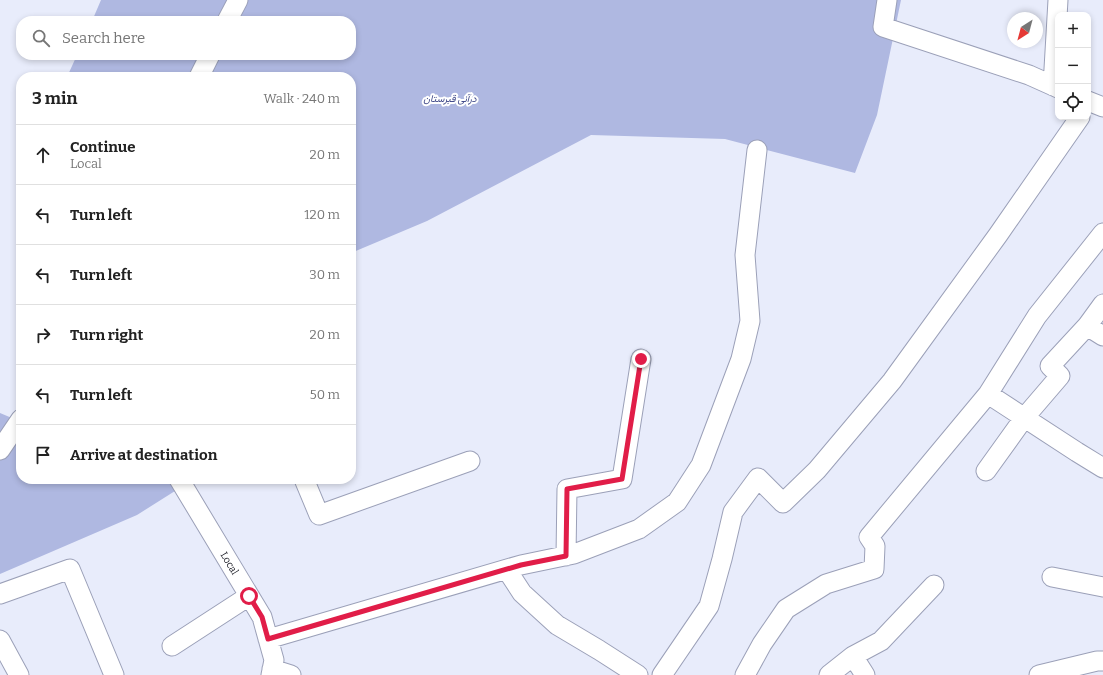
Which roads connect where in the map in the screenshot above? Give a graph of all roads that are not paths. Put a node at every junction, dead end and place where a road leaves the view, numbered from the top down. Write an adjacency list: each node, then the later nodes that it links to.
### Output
1 (238, 0): 4 (street)
2 (887, 0): 8 (street)
3 (1058, 0): 7 (street)
4 (230, 16)
5 (208, 60): 6 (street)
6 (202, 72)
7 (1055, 84)
8 (1055, 87)
9 (1080, 120): 42 (street)
10 (757, 150): 25 (street)
11 (1103, 232): 16 (street)
12 (1103, 304): 13 (street)
13 (1087, 326): 14 (street); 17 (street)
14 (1103, 336)
15 (641, 359): 25 (street)
16 (988, 394): 17 (street); 43 (street)
17 (1024, 418): 21 (street); 22 (street)
18 (16, 426): 19 (street)
19 (0, 450)
20 (470, 461): 24 (street)
21 (1103, 468)
22 (986, 471)
23 (182, 484): 31 (street, Local)
24 (306, 484)
25 (566, 556): 26 (street)
26 (507, 570): 32 (street); 41 (street)
27 (1052, 577): 29 (street)
28 (934, 585): 35 (street)
29 (1103, 587)
30 (0, 594): 39 (street)
31 (249, 596): 32 (street, Local); 34 (street)
32 (268, 639): 38 (street, Local)
33 (0, 640): 37 (street)
34 (172, 646)
35 (853, 656): 44 (street); 45 (street)
36 (1103, 661): 46 (street)
37 (10, 669)
38 (272, 672): 40 (street)
39 (114, 675)
40 (291, 675)
41 (638, 675)
42 (662, 675)
43 (745, 675)
44 (829, 675)
45 (865, 675)
46 (1039, 675)

